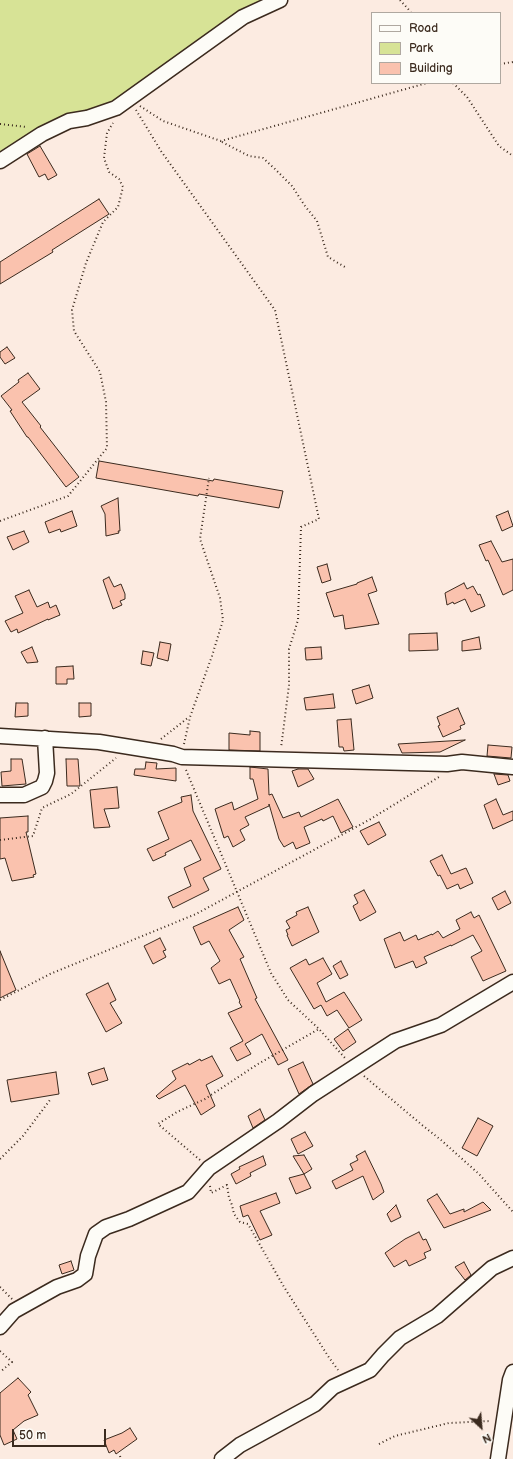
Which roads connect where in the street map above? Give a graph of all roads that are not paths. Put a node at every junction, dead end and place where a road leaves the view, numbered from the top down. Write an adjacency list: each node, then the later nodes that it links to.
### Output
1 (280, 0): 2 (street)
2 (0, 161)
3 (0, 736): 4 (street)
4 (45, 738): 5 (street); 6 (street)
5 (511, 765)
6 (0, 796)
7 (513, 982): 9 (street)
8 (513, 1258): 11 (street)
9 (0, 1327)
10 (513, 1372): 12 (street)
11 (222, 1459)
12 (498, 1459)

